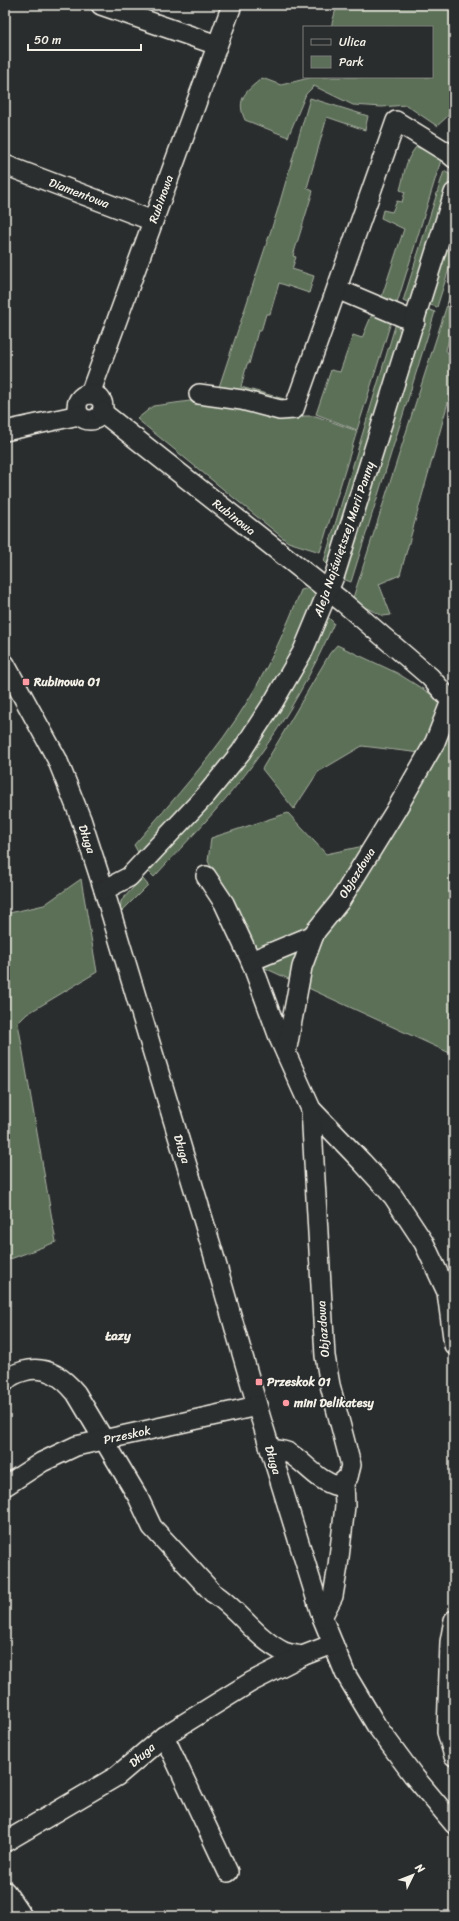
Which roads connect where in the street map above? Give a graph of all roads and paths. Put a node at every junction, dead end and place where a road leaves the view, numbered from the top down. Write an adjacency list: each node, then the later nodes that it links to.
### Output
1 (101, 5): 3 (street)
2 (232, 5): 3 (street, Rubinowa)
3 (217, 45): 7 (street, Rubinowa)
4 (454, 158): 8 (street)
5 (5, 165): 7 (street, Diamentowa)
6 (454, 193): 9 (street, Aleja Najświętszej Marii Panny)
7 (153, 221): 10 (street, Rubinowa)
8 (337, 289): 9 (street); 11 (street)
9 (415, 322): 15 (street, Aleja Najświętszej Marii Panny)
10 (90, 394): 12 (street, Rubinowa); 13 (street, Rubinowa)
11 (199, 394)
12 (102, 412): 13 (street); 15 (street, Rubinowa)
13 (79, 415): 14 (street)
14 (5, 431)
15 (329, 592): 17 (street, Rubinowa); 19 (street, Aleja Najświętszej Marii Panny)
16 (5, 664): 19 (street, Długa)
17 (453, 701): 20 (street, Objazdowa)
18 (206, 876): 21 (street, Objazdowa)
19 (104, 890): 26 (street, Długa)
20 (314, 935): 21 (street); 22 (street, Objazdowa)
21 (251, 961): 22 (street, Objazdowa)
22 (286, 1053): 23 (street, Objazdowa)
23 (311, 1109): 24 (street, Objazdowa); 30 (street, Objazdowa)
24 (454, 1345)
25 (5, 1382): 27 (street)
26 (257, 1406): 27 (street, Przeskok); 28 (street, Długa)
27 (103, 1441): 31 (street, Przeskok); 36 (street)
28 (270, 1449): 29 (street); 33 (street, Długa)
29 (319, 1477): 30 (street); 32 (street)
30 (344, 1482): 32 (street)
31 (5, 1486)
32 (344, 1512): 33 (street)
33 (322, 1617): 35 (street, Długa)
34 (454, 1620): 38 (street)
35 (333, 1644): 36 (street, Długa); 39 (street, Długa)
36 (302, 1656): 37 (street, Długa)
37 (164, 1736): 40 (street, Długa); 41 (street)
38 (454, 1756)
39 (452, 1816)
40 (5, 1842)
41 (228, 1872)
42 (5, 1891): 43 (street)
43 (22, 1916)

